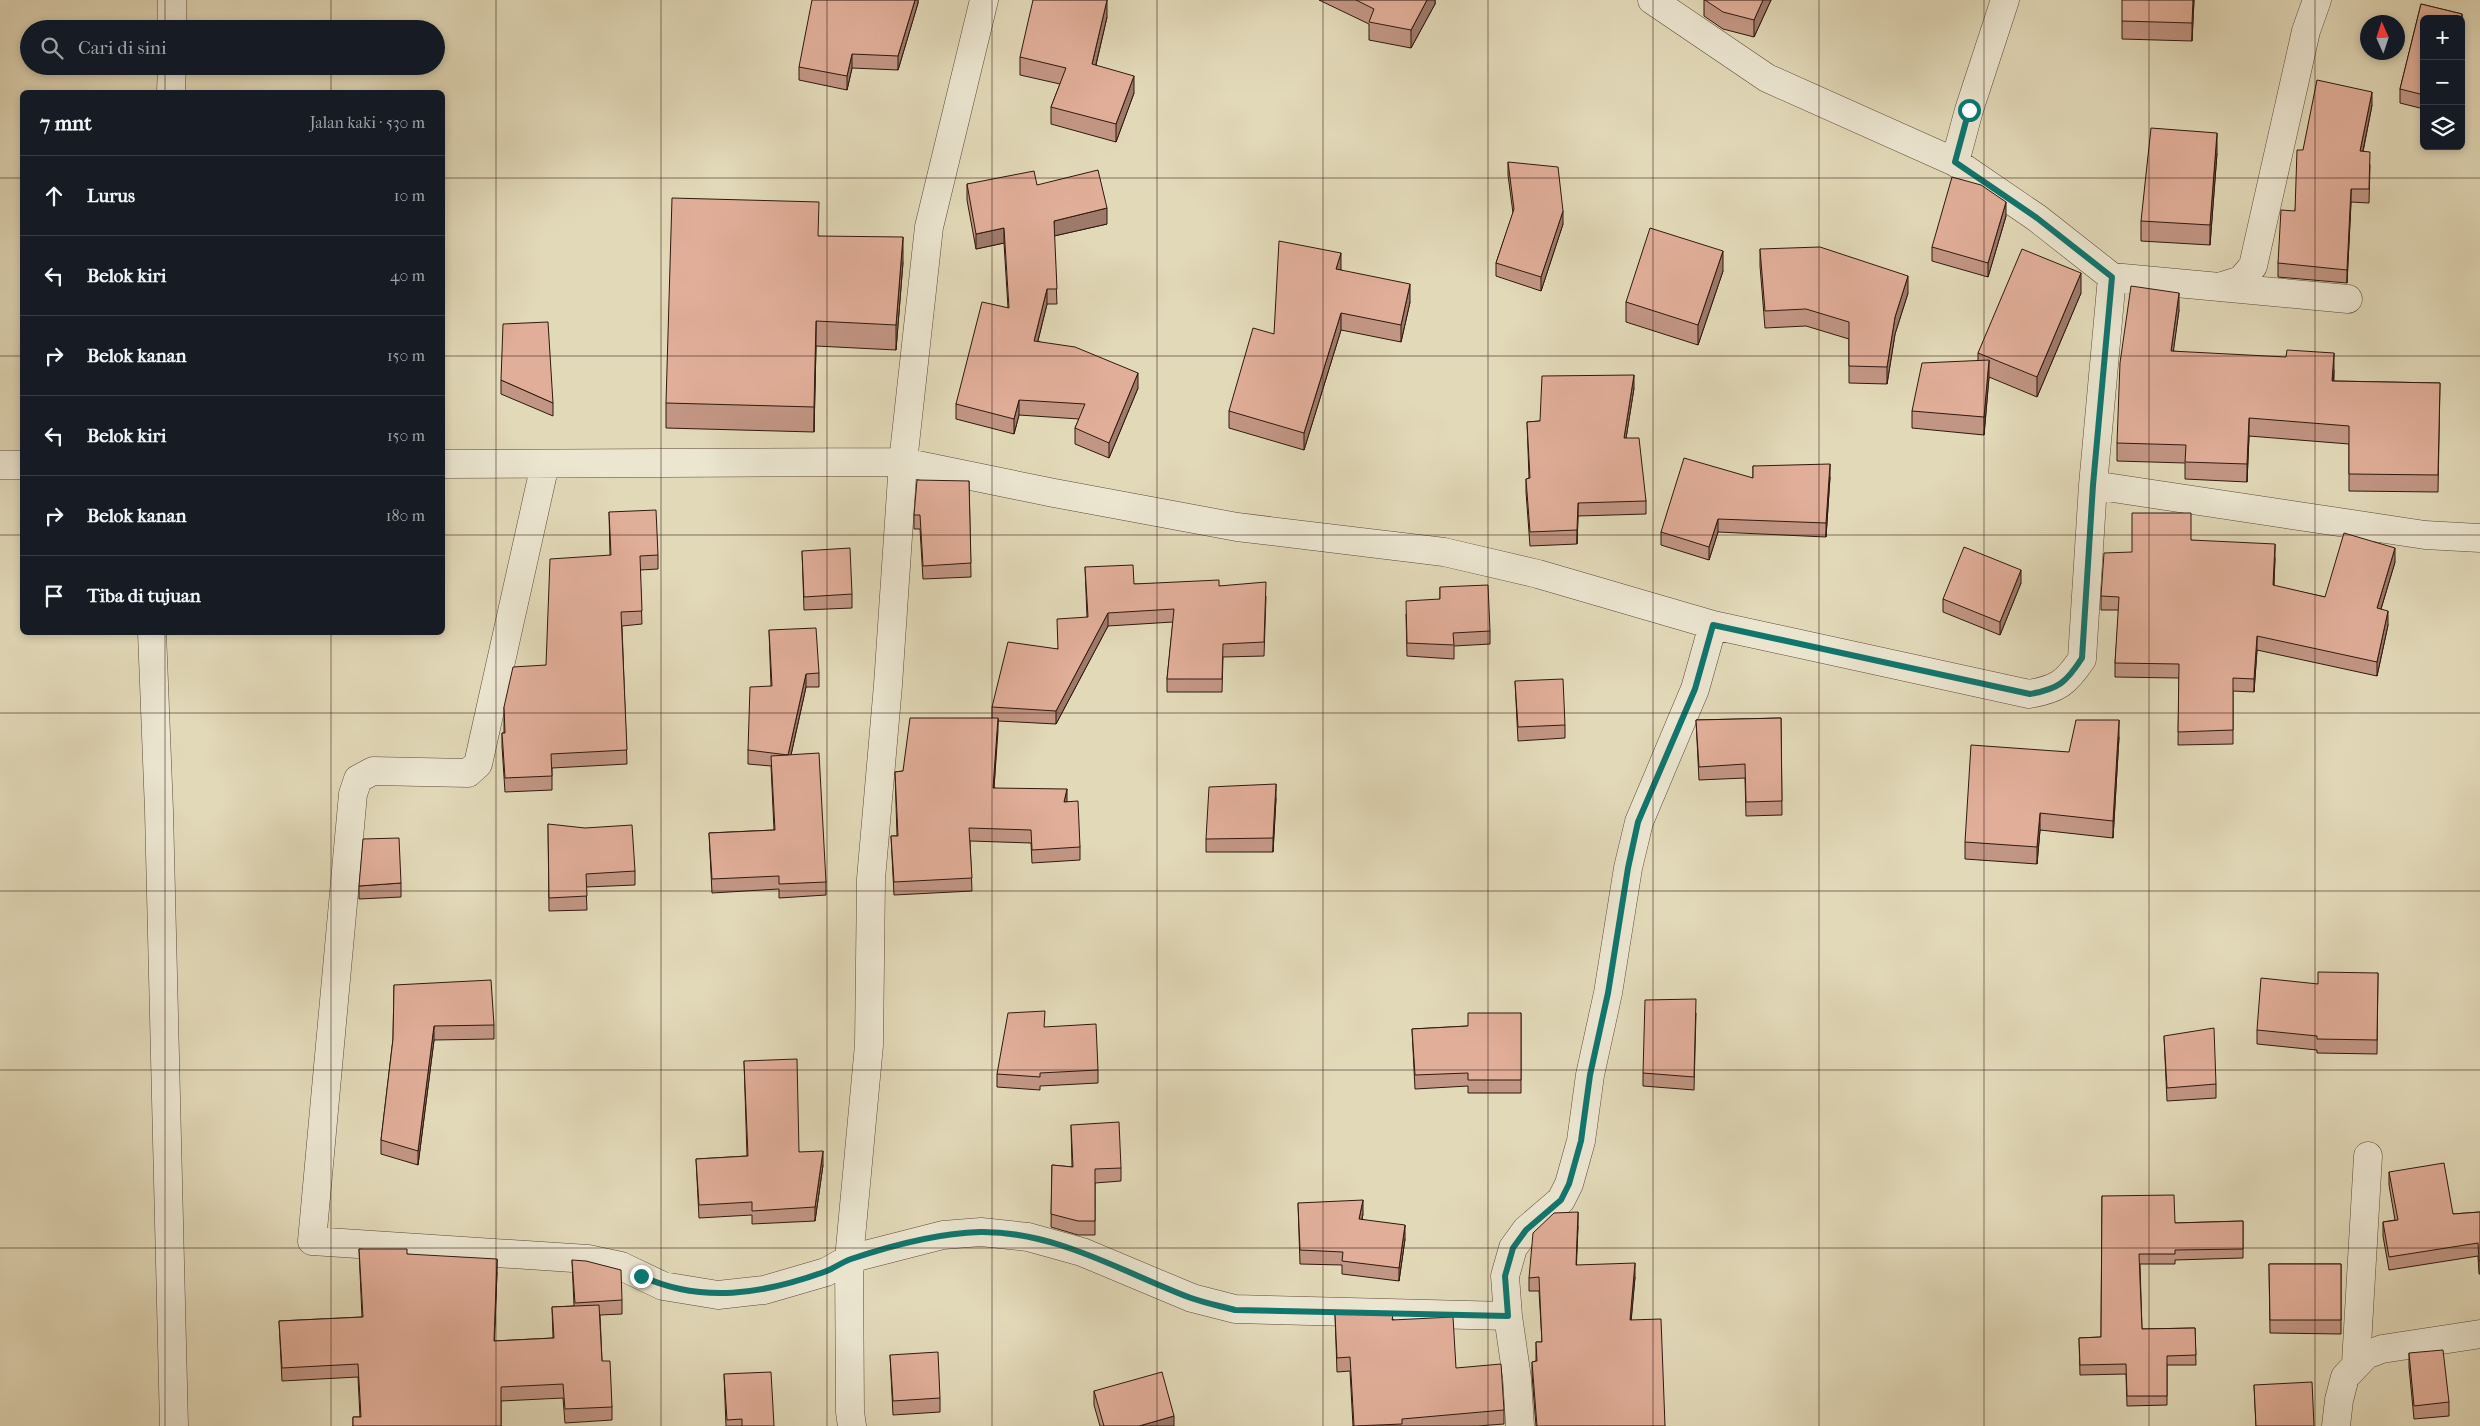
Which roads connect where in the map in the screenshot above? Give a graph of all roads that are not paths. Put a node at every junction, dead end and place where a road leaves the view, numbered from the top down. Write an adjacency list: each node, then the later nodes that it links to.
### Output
1 (172, 0): 6 (street)
2 (984, 0): 13 (street)
3 (1652, 0): 9 (street)
4 (2005, 0): 9 (street)
5 (2317, 0): 11 (street)
6 (172, 20)
7 (172, 75): 8 (street)
8 (172, 90)
9 (1955, 162): 10 (street)
10 (2112, 277): 11 (street); 18 (street)
11 (2219, 287): 12 (street)
12 (2348, 299)
13 (904, 462): 15 (street); 20 (street); 23 (street)
14 (445, 464): 15 (street)
15 (545, 464): 23 (street)
16 (0, 465): 17 (street)
17 (20, 465)
18 (2093, 485): 19 (street); 20 (street)
19 (2480, 538)
20 (1713, 625): 24 (street)
21 (152, 635): 27 (street)
22 (2368, 1156): 26 (street)
23 (850, 1259): 24 (street); 28 (street)
24 (1508, 1316): 29 (street)
25 (2480, 1334): 26 (street)
26 (2356, 1363): 30 (street)
27 (174, 1426)
28 (852, 1426)
29 (1520, 1426)
30 (2336, 1426)

